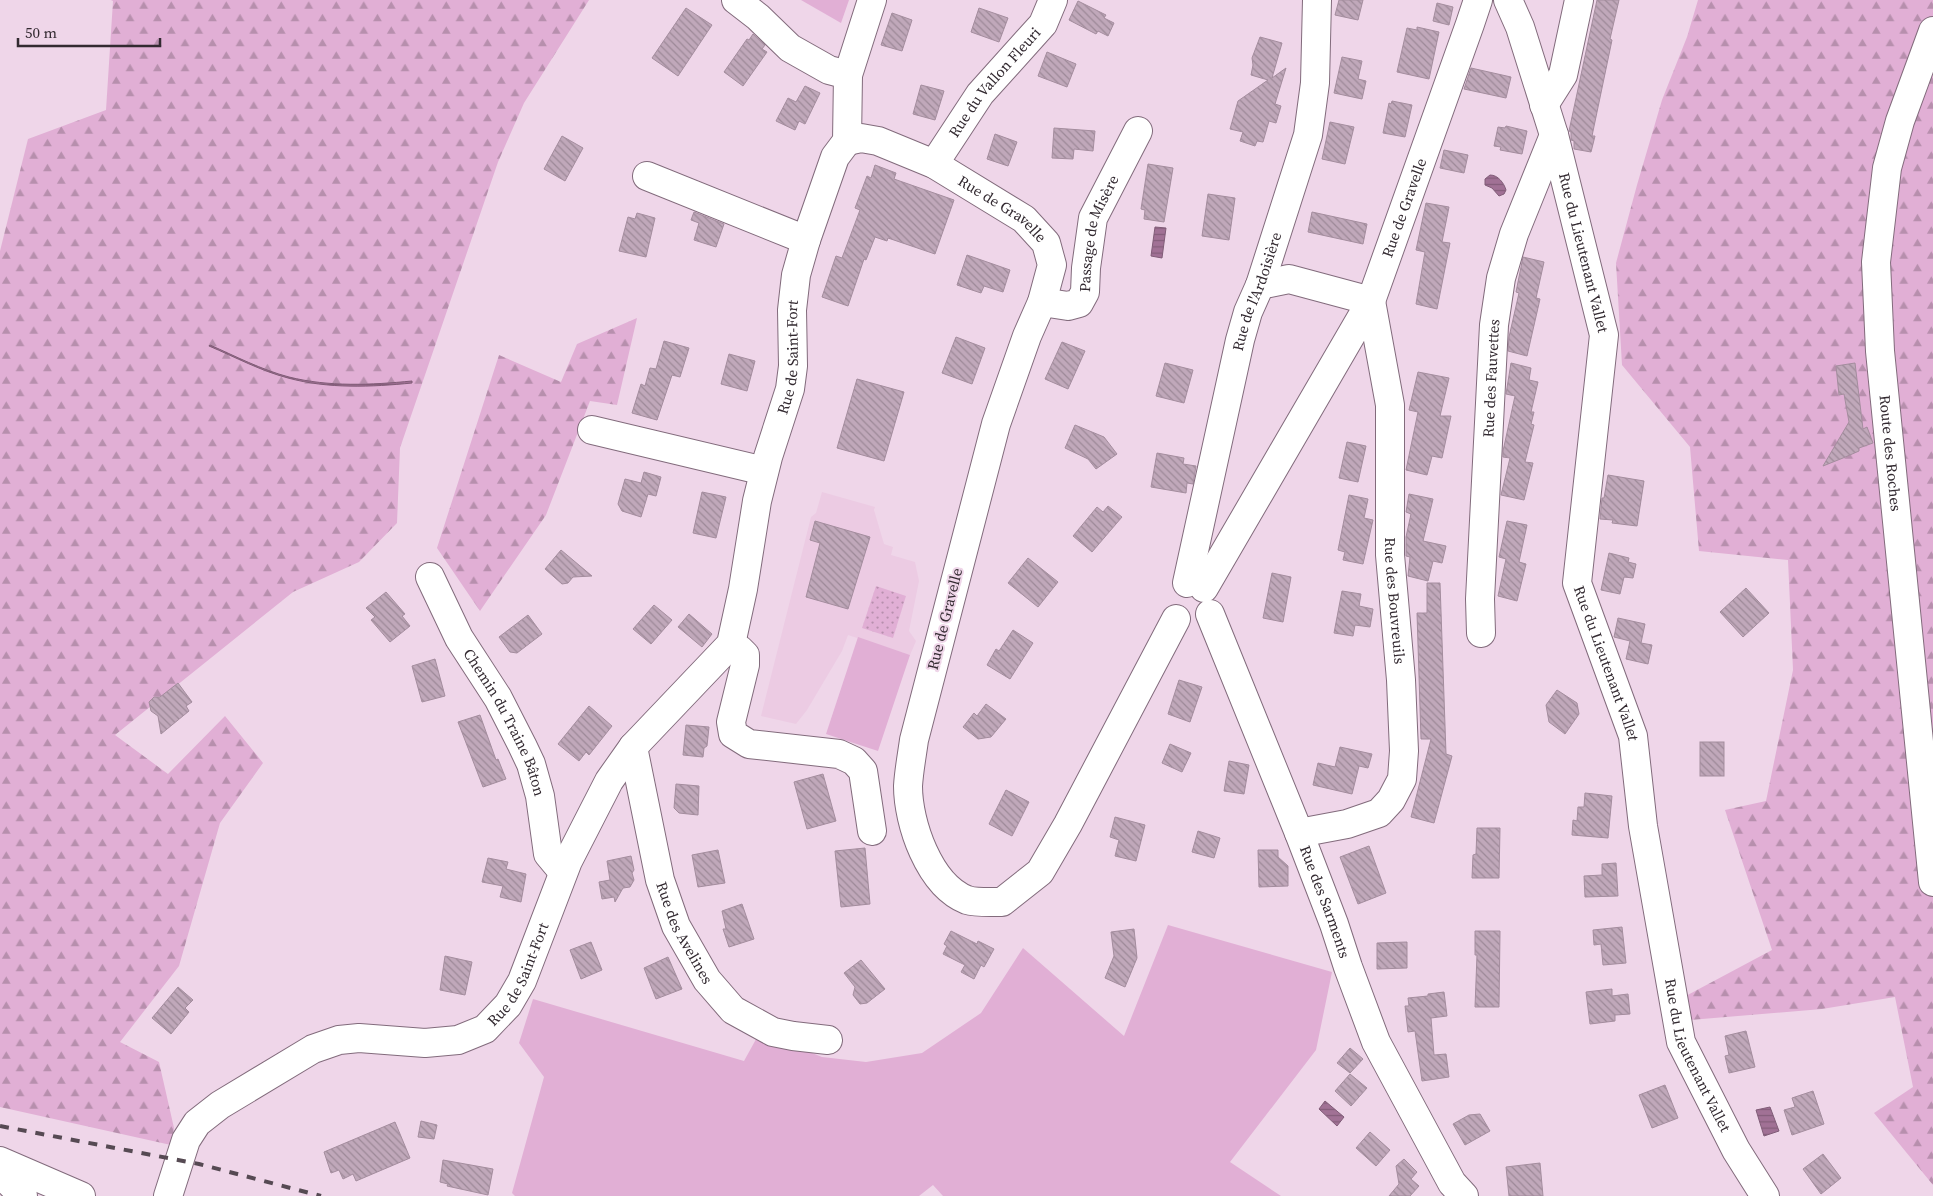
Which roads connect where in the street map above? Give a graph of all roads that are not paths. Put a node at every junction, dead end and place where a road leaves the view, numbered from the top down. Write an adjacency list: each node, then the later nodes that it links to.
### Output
1 (736, 0): 10 (street)
2 (872, 0): 10 (street)
3 (1053, 0): 15 (street, Rue du Vallon Fleuri)
4 (1317, 0): 18 (street, Rue de l'Ardoisière)
5 (1508, 0): 8 (street, Rue du Lieutenant Vallet)
6 (1579, 0): 11 (street)
7 (1474, 12): 8 (street); 19 (street, Rue de Gravelle)
8 (1520, 27): 11 (street, Rue du Lieutenant Vallet)
9 (1933, 31): 32 (street, Route des Roches)
10 (848, 75): 14 (street)
11 (1544, 105): 13 (street, Rue du Lieutenant Vallet)
12 (1138, 131): 20 (street, Passage de Misère)
13 (1554, 135): 26 (street, Rue des Fauvettes); 40 (street, Rue du Lieutenant Vallet)
14 (847, 141): 15 (street, Rue de Gravelle); 17 (street, Rue de Saint-Fort)
15 (934, 164): 20 (street, Rue de Gravelle)
16 (647, 176): 17 (street)
17 (806, 240): 22 (street, Rue de Saint-Fort)
18 (1260, 285): 19 (street); 24 (street, Rue de l'Ardoisière)
19 (1372, 301): 24 (street, Rue de Gravelle); 30 (street, Rue des Bouvreuils)
20 (1042, 302): 25 (street, Rue de Gravelle)
21 (592, 430): 22 (street)
22 (764, 471): 27 (street, Rue de Saint-Fort)
23 (430, 576): 31 (street, Chemin du Traine Bâton)
24 (1196, 585): 25 (street); 25 (street)
25 (1191, 620): 30 (street, Rue des Sarments)
26 (1481, 632)
27 (731, 644): 28 (street, Rue de Saint-Fort); 29 (street)
28 (633, 748): 31 (street, Rue de Saint-Fort); 33 (street, Rue des Avelines)
29 (872, 831)
30 (1299, 833): 36 (street, Rue des Sarments)
31 (563, 872): 39 (street, Rue de Saint-Fort)
32 (1933, 882)
33 (828, 1040)
34 (0, 1162): 38 (street)
35 (0, 1173): 37 (street)
36 (1456, 1192)
37 (23, 1196)
38 (82, 1196)
39 (168, 1196)
40 (1765, 1196)

